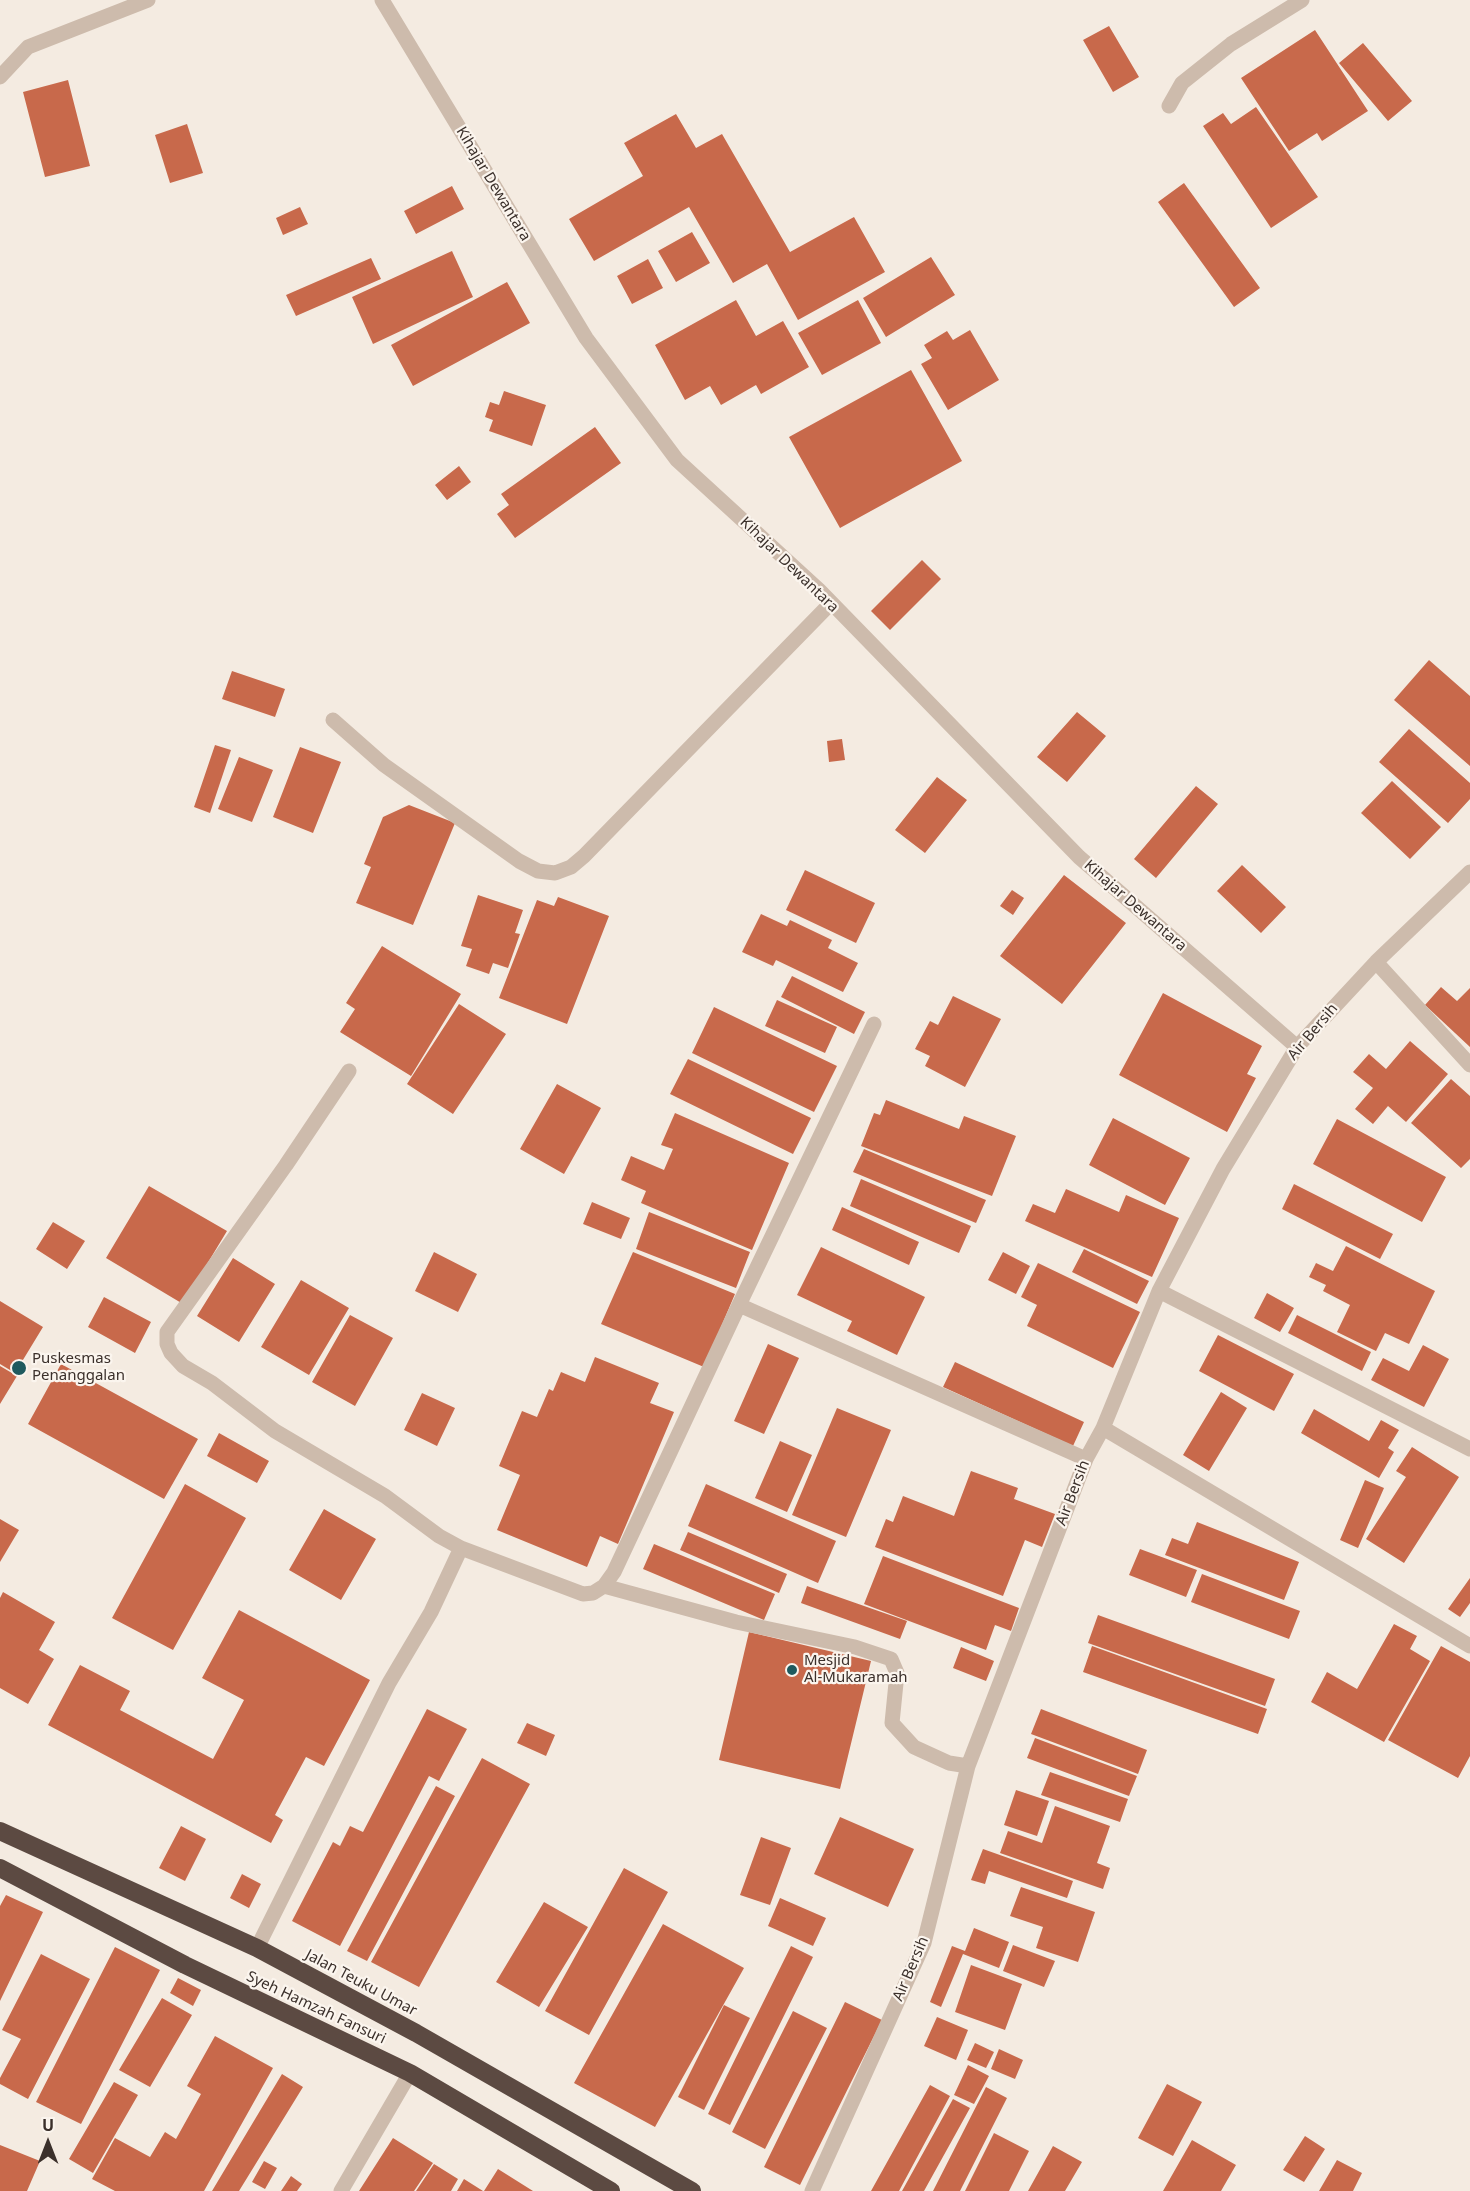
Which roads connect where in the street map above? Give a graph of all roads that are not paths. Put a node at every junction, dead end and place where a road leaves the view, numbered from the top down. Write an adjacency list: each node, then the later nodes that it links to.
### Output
1 (148, 0): 4 (street)
2 (382, 0): 6 (street, Kihajar Dewantara)
3 (1302, 0): 5 (street)
4 (0, 76)
5 (1169, 106)
6 (831, 603): 7 (street); 11 (street, Kihajar Dewantara)
7 (333, 720)
8 (1470, 872): 9 (street, Air Bersih)
9 (1376, 962): 11 (street, Air Bersih); 12 (street)
10 (874, 1023): 15 (street)
11 (1297, 1047): 14 (street, Air Bersih)
12 (1470, 1065)
13 (349, 1071): 19 (street)
14 (1160, 1292): 16 (street, Air Bersih); 17 (street)
15 (739, 1305): 18 (street); 20 (street)
16 (1102, 1428): 18 (street, Air Bersih); 21 (street)
17 (1470, 1449)
18 (1086, 1459): 22 (street, Air Bersih)
19 (461, 1548): 20 (street); 25 (street)
20 (604, 1586): 22 (street)
21 (1470, 1646)
22 (968, 1766): 30 (street, Air Bersih)
23 (0, 1831): 25 (highway, Jalan Teuku Umar)
24 (0, 1868): 26 (highway, Syeh Hamzah Fansuri)
25 (257, 1948): 29 (highway, Jalan Teuku Umar)
26 (410, 2073): 27 (street); 28 (highway, Syeh Hamzah Fansuri)
27 (340, 2191)
28 (611, 2191)
29 (692, 2191)
30 (812, 2191)

